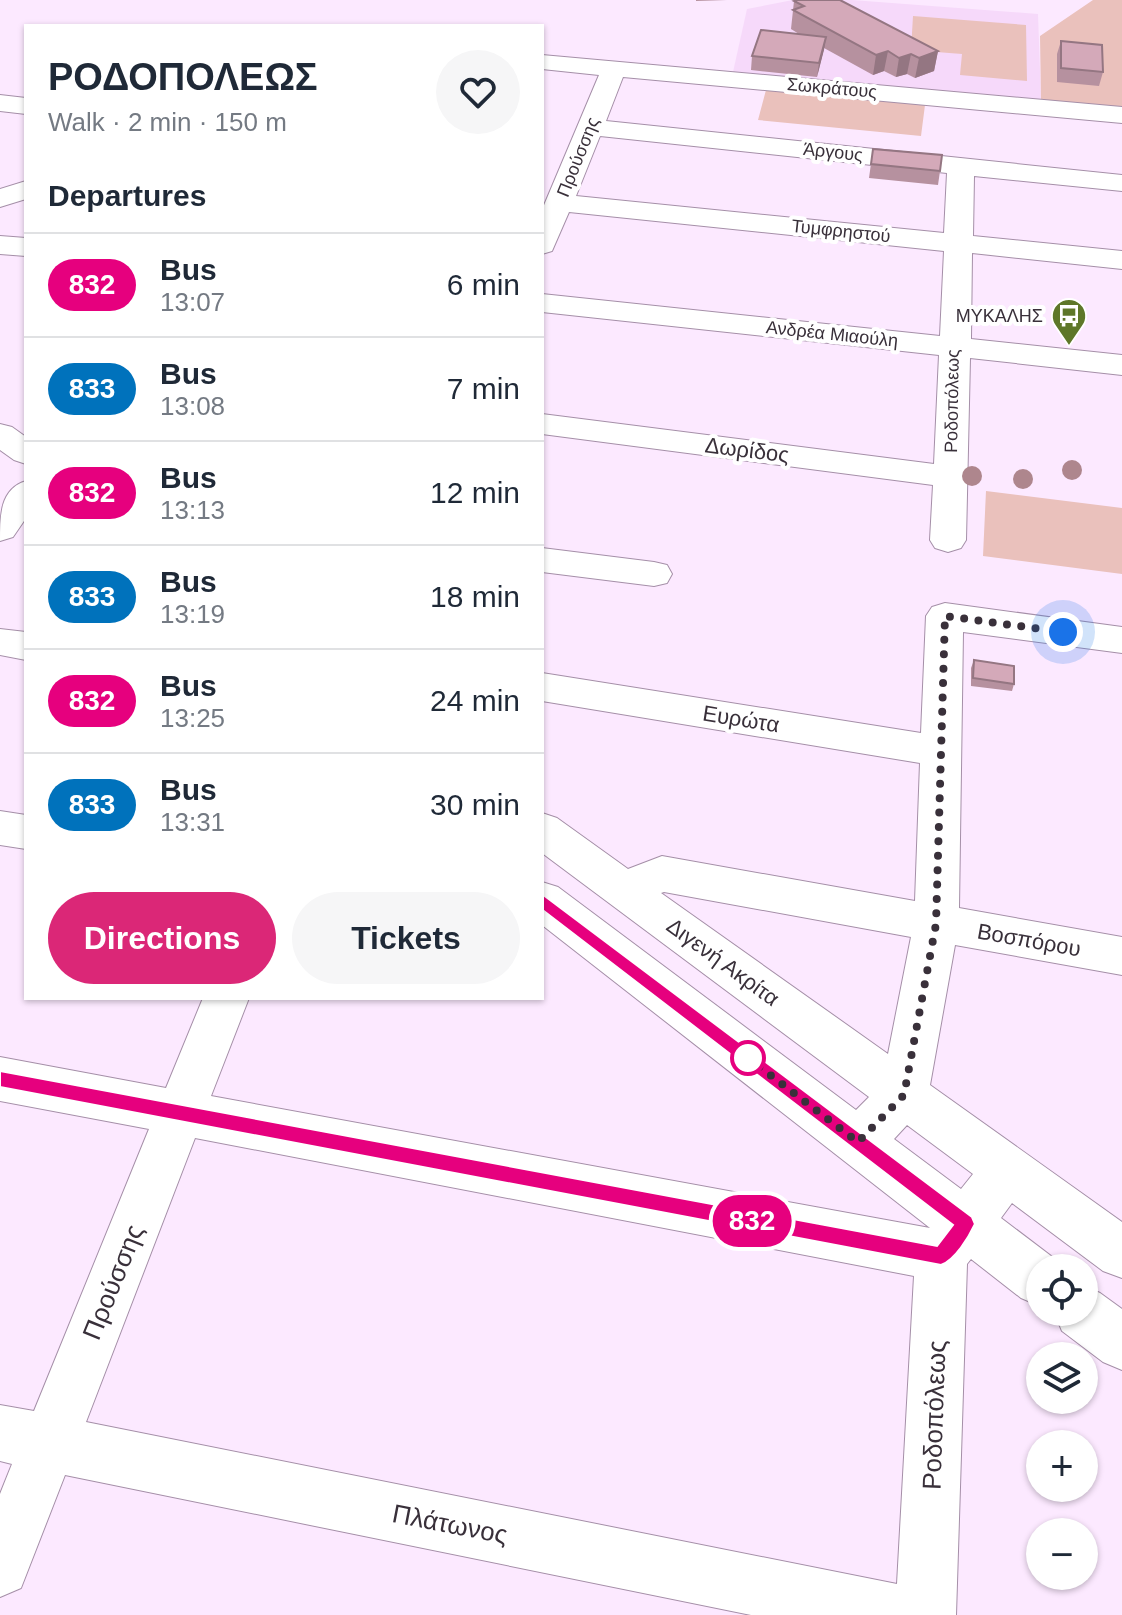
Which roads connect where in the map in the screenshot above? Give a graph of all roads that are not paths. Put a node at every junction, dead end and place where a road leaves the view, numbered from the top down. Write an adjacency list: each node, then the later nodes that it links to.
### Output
1 (544, 62): 2 (street, Σωκράτους)
2 (614, 68): 5 (street, Σωκράτους); 6 (street, Προύσσης)
3 (0, 103): 4 (street)
4 (24, 106)
5 (1122, 115)
6 (591, 127): 7 (street, Άργους); 9 (street, Προύσσης)
7 (961, 166): 8 (street, Άργους); 11 (street, Ροδοπόλεως)
8 (1122, 183)
9 (560, 203): 10 (street, Προύσσης); 11 (street, Τυμφρηστού)
10 (544, 240)
11 (958, 243): 14 (street, Τυμφρηστού); 16 (street, Ροδοπόλεως)
12 (0, 245): 13 (street)
13 (24, 247)
14 (1122, 260)
15 (544, 303): 16 (street, Ανδρέα Μιαούλη)
16 (953, 347): 17 (street, Ανδρέα Μιαούλη); 21 (street, Ροδοπόλεως)
17 (1122, 365)
18 (544, 424): 21 (street, Δωρίδος)
19 (0, 434): 20 (street)
20 (24, 452)
21 (951, 477): 22 (street, Ροδοπόλεως)
22 (948, 540)
23 (544, 560): 24 (street)
24 (654, 574)
25 (1122, 640): 29 (street)
26 (0, 642): 27 (street)
27 (24, 646)
28 (544, 687): 29 (street, Ευρώτα)
29 (941, 751): 35 (street)
30 (0, 828): 32 (street)
31 (544, 831): 33 (street, Διγενή Ακρίτα)
32 (24, 832)
33 (623, 889): 35 (street, Βοσπόρου); 39 (street, Διγενή Ακρίτα)
34 (544, 902): 41 (street)
35 (936, 924): 36 (street, Βοσπόρου); 39 (street)
36 (1122, 956)
37 (225, 1000): 40 (street, Προύσσης)
38 (0, 1079): 40 (street)
39 (904, 1095): 41 (street); 42 (street, Διγενή Ακρίτα)
40 (180, 1113): 43 (street); 48 (street, Προύσσης)
41 (858, 1142): 43 (street)
42 (1007, 1169): 43 (street); 44 (street, Διγενή Ακρίτα)
43 (953, 1240): 45 (street); 51 (street, Ροδοπόλεως)
44 (1122, 1253)
45 (1026, 1274)
46 (1098, 1325): 47 (street)
47 (1122, 1343)
48 (25, 1438): 49 (street, Προύσσης); 50 (street, Πλάτωνος)
49 (0, 1567)
50 (900, 1615)
51 (926, 1615)

